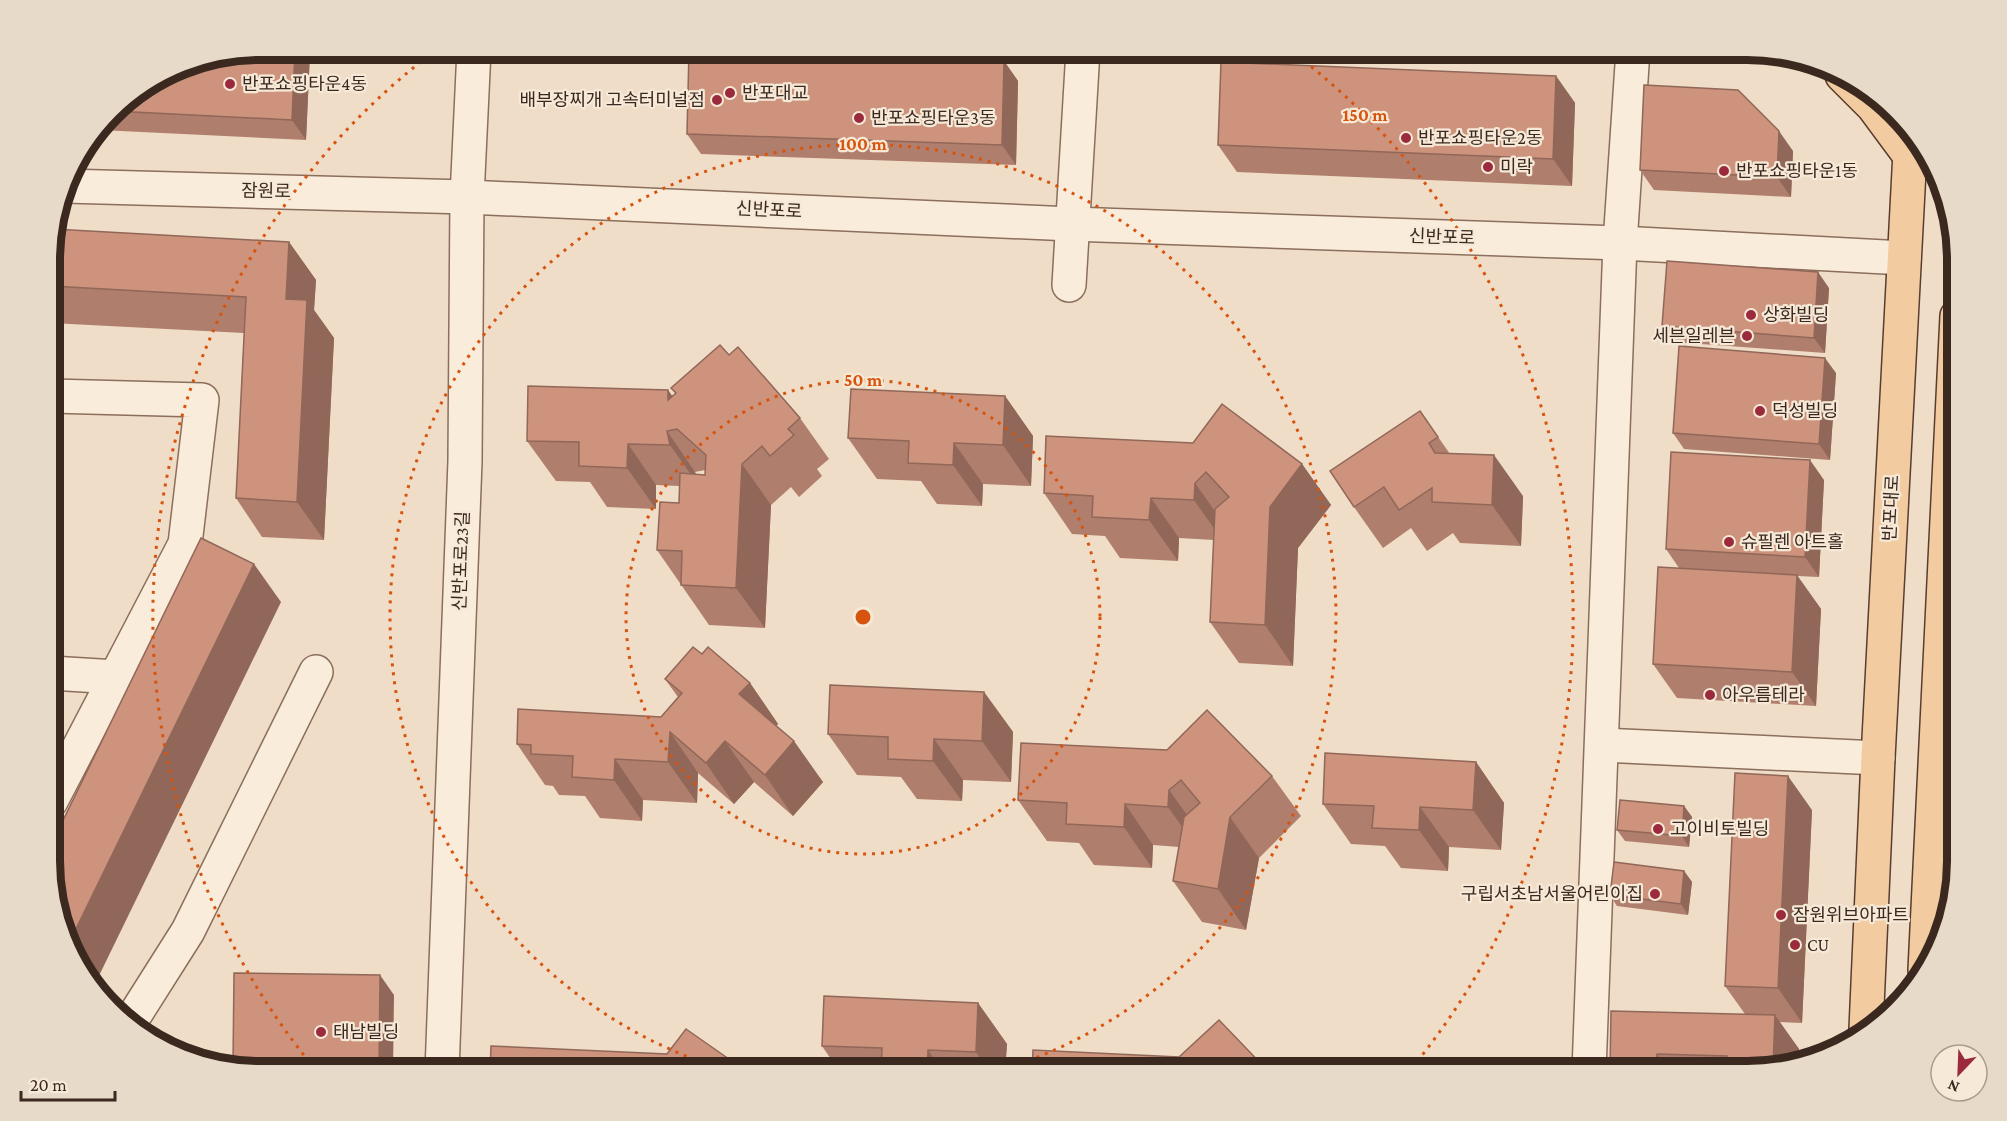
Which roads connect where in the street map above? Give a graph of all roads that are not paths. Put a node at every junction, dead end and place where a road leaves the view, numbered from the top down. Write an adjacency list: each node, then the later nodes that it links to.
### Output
1 (474, 60): 7 (street, 신반포로23길)
2 (1082, 60): 8 (street)
3 (1632, 60): 9 (street)
4 (1866, 99): 5 (main road)
5 (1910, 144): 10 (main road, 반포대로)
6 (74, 186): 7 (street, 잠원로)
7 (467, 196): 8 (street, 신반포로); 23 (street, 신반포로23길)
8 (1071, 224): 9 (street, 신반포로); 11 (street)
9 (1620, 243): 10 (street); 17 (street)
10 (1904, 258): 18 (main road, 반포대로)
11 (1069, 285)
12 (60, 396): 16 (street)
13 (1947, 530): 20 (main road)
14 (316, 672): 21 (street)
15 (60, 674): 16 (street)
16 (116, 677): 19 (street)
17 (1602, 745): 18 (street); 24 (street)
18 (1878, 758): 22 (main road, 반포대로)
19 (60, 784)
20 (1926, 949)
21 (134, 1016)
22 (1866, 1022)
23 (442, 1061)
24 (1589, 1061)

